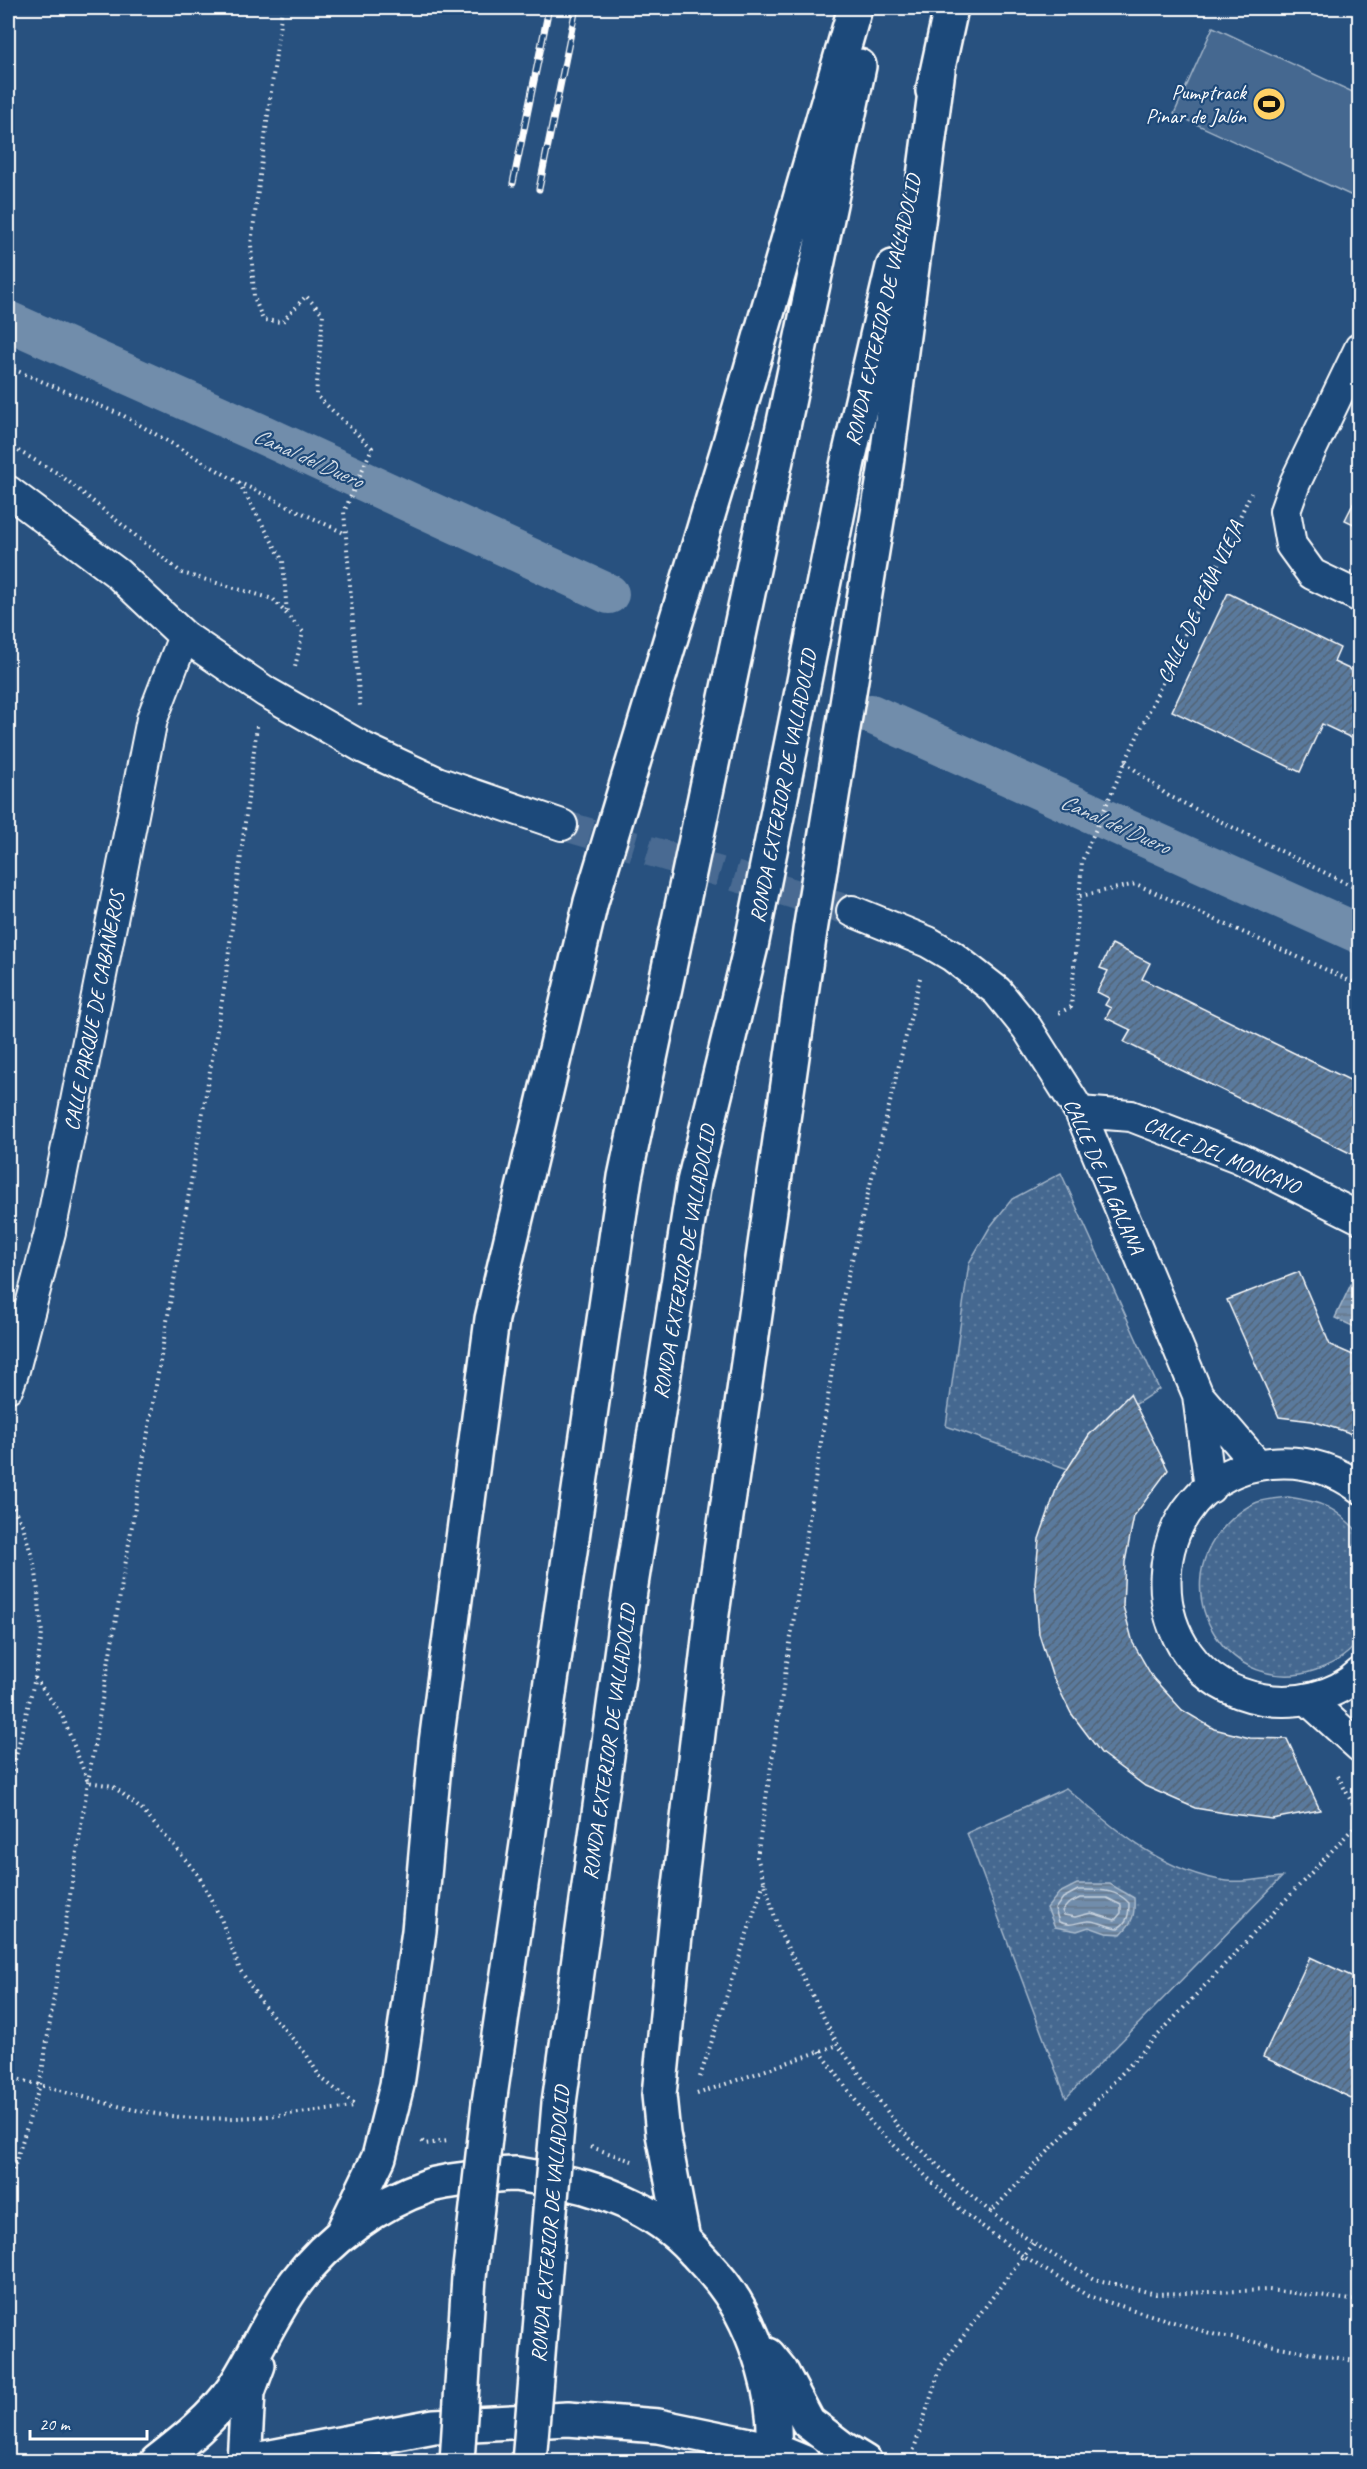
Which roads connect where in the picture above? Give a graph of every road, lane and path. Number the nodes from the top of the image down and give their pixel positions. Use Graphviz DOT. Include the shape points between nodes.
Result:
graph roads {
  1 [pos="282,8"];
  2 [pos="855,8"];
  3 [pos="872,8"];
  4 [pos="951,8"];
  5 [pos="938,70"];
  6 [pos="1359,348"];
  7 [pos="8,367"];
  8 [pos="8,445"];
  9 [pos="238,482"];
  10 [pos="1254,487"];
  11 [pos="8,491"];
  12 [pos="346,535"];
  13 [pos="1359,597"];
  14 [pos="287,615"];
  15 [pos="183,636"];
  16 [pos="266,692"];
  17 [pos="364,748"];
  18 [pos="1125,762"];
  19 [pos="562,825"];
  20 [pos="1359,890"];
  21 [pos="1080,896"];
  22 [pos="852,911"];
  23 [pos="928,942"];
  24 [pos="1359,985"];
  25 [pos="1028,1028"];
  26 [pos="1080,1112"];
  27 [pos="1359,1218"];
  28 [pos="10,1375"];
  29 [pos="1198,1395"];
  30 [pos="1257,1464"];
  31 [pos="1210,1488"];
  32 [pos="1359,1488"];
  33 [pos="8,1497"];
  34 [pos="35,1678"];
  35 [pos="1358,1683"];
  36 [pos="1307,1699"];
  37 [pos="1352,1758"];
  38 [pos="88,1782"];
  39 [pos="8,1789"];
  40 [pos="1359,1820"];
  41 [pos="764,1882"];
  42 [pos="838,2045"];
  43 [pos="820,2051"];
  44 [pos="8,2077"];
  45 [pos="40,2085"];
  46 [pos="8,2181"];
  47 [pos="991,2212"];
  48 [pos="342,2234"];
  49 [pos="683,2239"];
  50 [pos="1034,2243"];
  51 [pos="1024,2257"];
  52 [pos="1359,2301"];
  53 [pos="278,2310"];
  54 [pos="754,2338"];
  55 [pos="1359,2362"];
  56 [pos="783,2458"];
  57 [pos="157,2462"];
  58 [pos="244,2462"];
  59 [pos="457,2462"];
  60 [pos="529,2462"];
  61 [pos="865,2462"];
  62 [pos="913,2462"];
  1 -- 12 [label="path" via="251,244 254,297 263,320 282,322 306,296 323,314 316,395 372,448 345,512"];
  2 -- 48 [label="highway" via="728,449 591,902 492,1319 436,1743 419,1931 397,2085 379,2157"];
  3 -- 59 [label="highway, bridge" via="625,1178 489,2103 469,2277"];
  4 -- 5 [label="highway, RONDA EXTERIOR DE VALLADOLID"];
  5 -- 49 [label="highway" via="886,465 810,931 712,1614 659,2095"];
  5 -- 60 [label="highway, RONDA EXTERIOR DE VALLADOLID, bridge" via="848,461 751,946 694,1182 628,1604 559,2103"];
  6 -- 13 [label="street" via="1285,511 1291,545 1312,574"];
  7 -- 9 [label="path" via="124,416"];
  8 -- 14 [label="path" via="58,474 182,573 273,599"];
  9 -- 12 [label="path"];
  9 -- 14 [label="path" via="283,561"];
  10 -- 18 [label="path, CALLE DE PEÑA VIEJA"];
  11 -- 15 [label="street" via="117,573"];
  12 -- 17 [label="path"];
  14 -- 16 [label="path" via="303,632 296,666"];
  15 -- 16 [label="street"];
  15 -- 28 [label="street, CALLE PARQUE DE CABAÑEROS" via="152,719 50,1232"];
  16 -- 17 [label="street"];
  16 -- 38 [label="path" via="255,735 225,983"];
  17 -- 19 [label="street" via="437,782"];
  18 -- 20 [label="path" via="1167,795"];
  18 -- 21 [label="path, CALLE DE PEÑA VIEJA" via="1082,861"];
  21 -- 24 [label="path" via="1136,884"];
  21 -- 25 [label="path" via="1071,1007"];
  22 -- 23 [label="street, CALLE DE LA GALANA"];
  23 -- 25 [label="street, CALLE DE LA GALANA" via="997,992"];
  23 -- 41 [label="path" via="844,1293 757,1857"];
  25 -- 26 [label="street, CALLE DE LA GALANA"];
  26 -- 27 [label="street, CALLE DEL MONCAYO" via="1131,1116 1240,1158"];
  26 -- 29 [label="street, CALLE DE LA GALANA"];
  29 -- 30 [label="street, CALLE DE LA GALANA"];
  29 -- 31 [label="street, CALLE DE LA GALANA"];
  30 -- 31 [label="street" via="1232,1473"];
  30 -- 32 [label="street" via="1308,1464 1328,1470"];
  31 -- 36 [label="street" via="1179,1524 1168,1551 1164,1592 1175,1630 1200,1668 1230,1689 1274,1701"];
  33 -- 34 [label="path" via="23,1526 36,1571 42,1634"];
  34 -- 38 [label="path" via="62,1715"];
  34 -- 39 [label="path"];
  35 -- 36 [label="street"];
  36 -- 37 [label="street"];
  37 -- 40 [label="path" via="1336,1773"];
  38 -- 45 [label="path"];
  38 -- 45 [label="path" via="113,1786 141,1809 176,1848 199,1876 240,1970 264,2006 306,2054 320,2077 357,2107 236,2119 166,2115 119,2107"];
  40 -- 47 [label="path"];
  41 -- 42 [label="path" via="779,1931"];
  41 -- 43 [label="path" via="694,2095"];
  42 -- 43 [label="path"];
  42 -- 47 [label="path" via="901,2130"];
  43 -- 51 [label="path" via="873,2125 963,2212"];
  44 -- 45 [label="path"];
  45 -- 46 [label="path"];
  47 -- 50 [label="path"];
  48 -- 49 [label="highway" via="395,2201 430,2186 514,2174 575,2183 632,2204"];
  48 -- 53 [label="highway" via="296,2282"];
  49 -- 54 [label="highway" via="724,2284"];
  50 -- 51 [label="path"];
  50 -- 52 [label="path" via="1094,2279 1156,2294 1269,2290"];
  51 -- 55 [label="path" via="1088,2296 1216,2336"];
  51 -- 62 [label="path" via="942,2366"];
  53 -- 57 [label="highway" via="225,2399 194,2433"];
  53 -- 58 [label="highway" via="248,2392"];
  54 -- 56 [label="highway"];
  54 -- 61 [label="highway" via="781,2371 808,2422"];
  56 -- 58 [label="highway" via="658,2426 568,2419 434,2426"];
}
